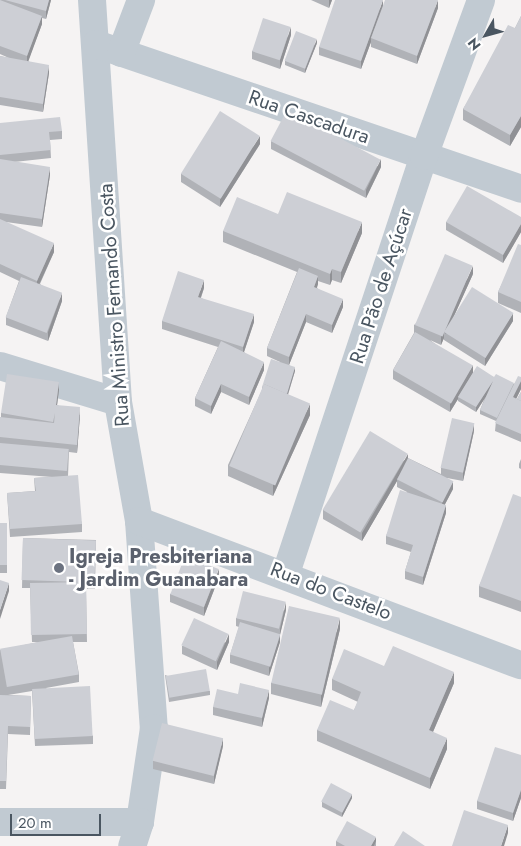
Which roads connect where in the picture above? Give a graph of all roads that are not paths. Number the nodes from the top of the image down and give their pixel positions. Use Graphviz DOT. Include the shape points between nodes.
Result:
graph roads {
  1 [pos="92,0"];
  2 [pos="141,0"];
  3 [pos="481,0"];
  4 [pos="96,44"];
  5 [pos="122,53"];
  6 [pos="424,156"];
  7 [pos="521,189"];
  8 [pos="0,366"];
  9 [pos="118,402"];
  10 [pos="139,521"];
  11 [pos="286,573"];
  12 [pos="521,665"];
  13 [pos="0,822"];
  14 [pos="136,834"];
  1 -- 4 [label="street, Rua Ministro Fernando Costa"];
  2 -- 5 [label="street"];
  3 -- 6 [label="street, Rua Pão de Açúcar"];
  4 -- 5 [label="street, Rua Cascadura"];
  4 -- 9 [label="street, Rua Ministro Fernando Costa"];
  5 -- 6 [label="street, Rua Cascadura"];
  6 -- 7 [label="street, Rua Cascadura"];
  6 -- 11 [label="street, Rua Pão de Açúcar"];
  8 -- 9 [label="street"];
  9 -- 10 [label="street, Rua Ministro Fernando Costa"];
  10 -- 11 [label="street, Rua do Castelo"];
  10 -- 14 [label="street, Rua Ministro Fernando Costa" via="154,728"];
  11 -- 12 [label="street, Rua do Castelo"];
  13 -- 14 [label="street"];
}
